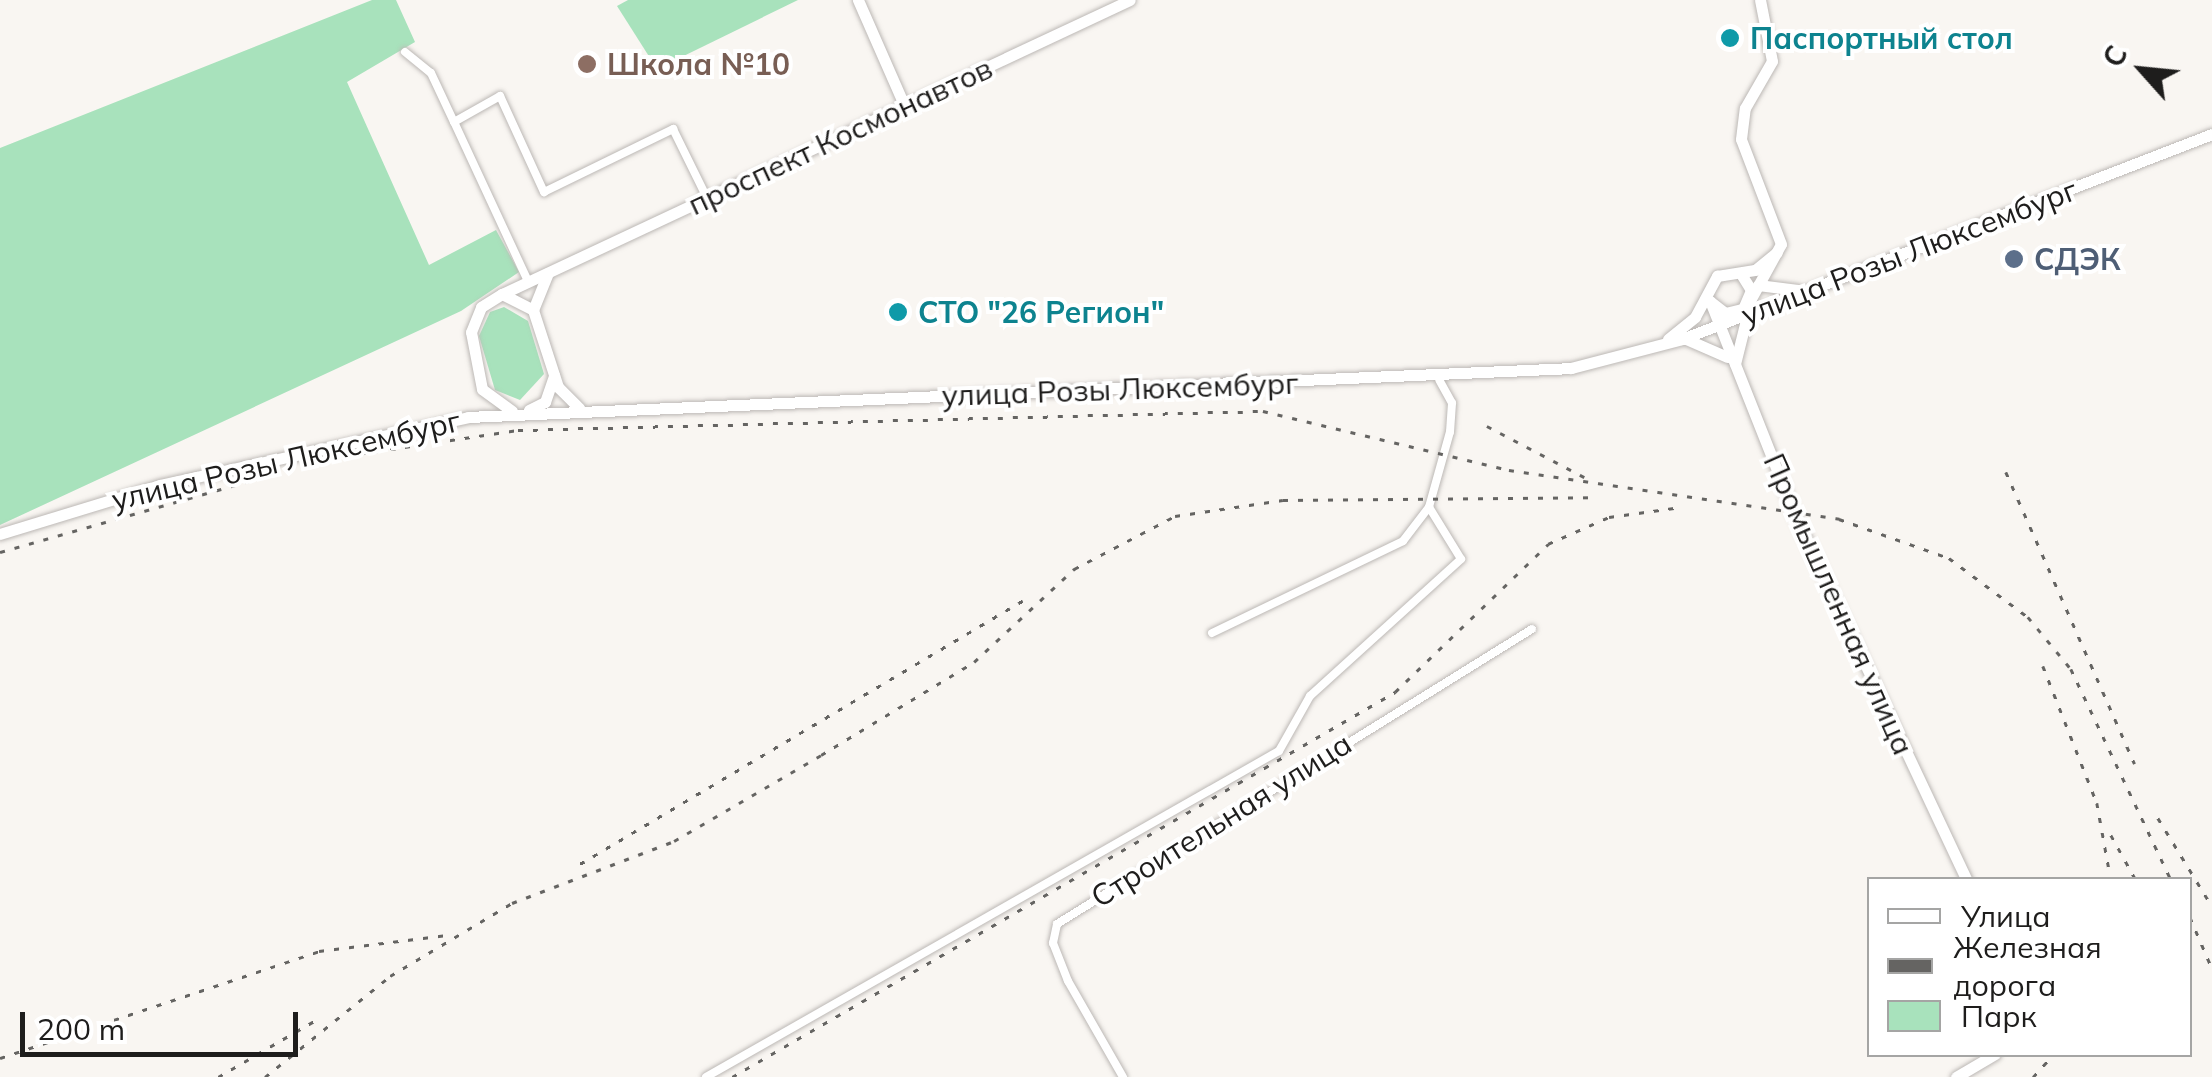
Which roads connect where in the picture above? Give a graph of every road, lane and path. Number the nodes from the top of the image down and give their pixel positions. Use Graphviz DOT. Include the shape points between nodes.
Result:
graph roads {
  1 [pos="858,0"];
  2 [pos="1130,0"];
  3 [pos="1760,0"];
  4 [pos="405,52"];
  5 [pos="905,107"];
  6 [pos="454,122"];
  7 [pos="2212,134"];
  8 [pos="707,198"];
  9 [pos="1781,244"];
  10 [pos="549,271"];
  11 [pos="1743,276"];
  12 [pos="527,279"];
  13 [pos="1762,288"];
  14 [pos="1808,289"];
  15 [pos="502,294"];
  16 [pos="1710,294"];
  17 [pos="1748,309"];
  18 [pos="533,310"];
  19 [pos="1716,327"];
  20 [pos="1682,340"];
  21 [pos="1660,343"];
  22 [pos="1734,364"];
  23 [pos="554,376"];
  24 [pos="1440,380"];
  25 [pos="482,389"];
  26 [pos="582,410"];
  27 [pos="521,414"];
  28 [pos="468,417"];
  29 [pos="1429,507"];
  30 [pos="0,534"];
  31 [pos="1532,629"];
  32 [pos="1212,634"];
  33 [pos="1966,877"];
  34 [pos="1992,1057"];
  35 [pos="706,1077"];
  36 [pos="1123,1077"];
  37 [pos="1956,1077"];
  1 -- 5 [label="main road"];
  2 -- 5 [label="main road, проспект Космонавтов"];
  3 -- 9 [label="main road" via="1772,61 1745,108 1741,139"];
  4 -- 6 [label="street" via="431,72"];
  5 -- 8 [label="main road, проспект Космонавтов"];
  6 -- 8 [label="street" via="500,96 544,192 673,129"];
  6 -- 12 [label="street"];
  7 -- 14 [label="main road, улица Розы Люксембург"];
  8 -- 10 [label="main road, проспект Космонавтов"];
  9 -- 11 [label="main road" via="1769,262"];
  9 -- 13 [label="main road"];
  10 -- 12 [label="main road, проспект Космонавтов"];
  10 -- 18 [label="main road"];
  11 -- 13 [label="main road"];
  11 -- 16 [label="main road" via="1722,273"];
  11 -- 17 [label="main road"];
  12 -- 15 [label="main road, проспект Космонавтов"];
  13 -- 14 [label="main road"];
  13 -- 17 [label="main road"];
  14 -- 17 [label="main road, улица Розы Люксембург"];
  15 -- 18 [label="main road"];
  15 -- 25 [label="main road" via="472,324"];
  16 -- 17 [label="main road" via="1731,314"];
  16 -- 19 [label="main road, Промышленная улица"];
  16 -- 21 [label="main road" via="1691,321"];
  17 -- 19 [label="main road, улица Розы Люксембург"];
  17 -- 22 [label="main road"];
  18 -- 23 [label="main road"];
  19 -- 20 [label="main road, улица Розы Люксембург"];
  19 -- 22 [label="main road, Промышленная улица"];
  20 -- 21 [label="main road, улица Розы Люксембург"];
  20 -- 22 [label="main road"];
  21 -- 24 [label="main road, улица Розы Люксембург" via="1571,368"];
  22 -- 33 [label="main road, Промышленная улица"];
  23 -- 26 [label="main road"];
  23 -- 27 [label="main road" via="545,402"];
  24 -- 26 [label="main road, улица Розы Люксембург"];
  24 -- 29 [label="street" via="1452,402 1450,432"];
  25 -- 27 [label="main road"];
  25 -- 28 [label="main road"];
  26 -- 27 [label="main road, улица Розы Люксембург"];
  27 -- 28 [label="main road, улица Розы Люксембург"];
  28 -- 30 [label="main road, улица Розы Люксембург" via="160,485"];
  29 -- 32 [label="street" via="1403,541"];
  29 -- 35 [label="street" via="1461,559 1310,696 1278,751"];
  31 -- 36 [label="street, Строительная улица" via="1057,924 1053,943 1068,981"];
  34 -- 37 [label="main road"];
}
